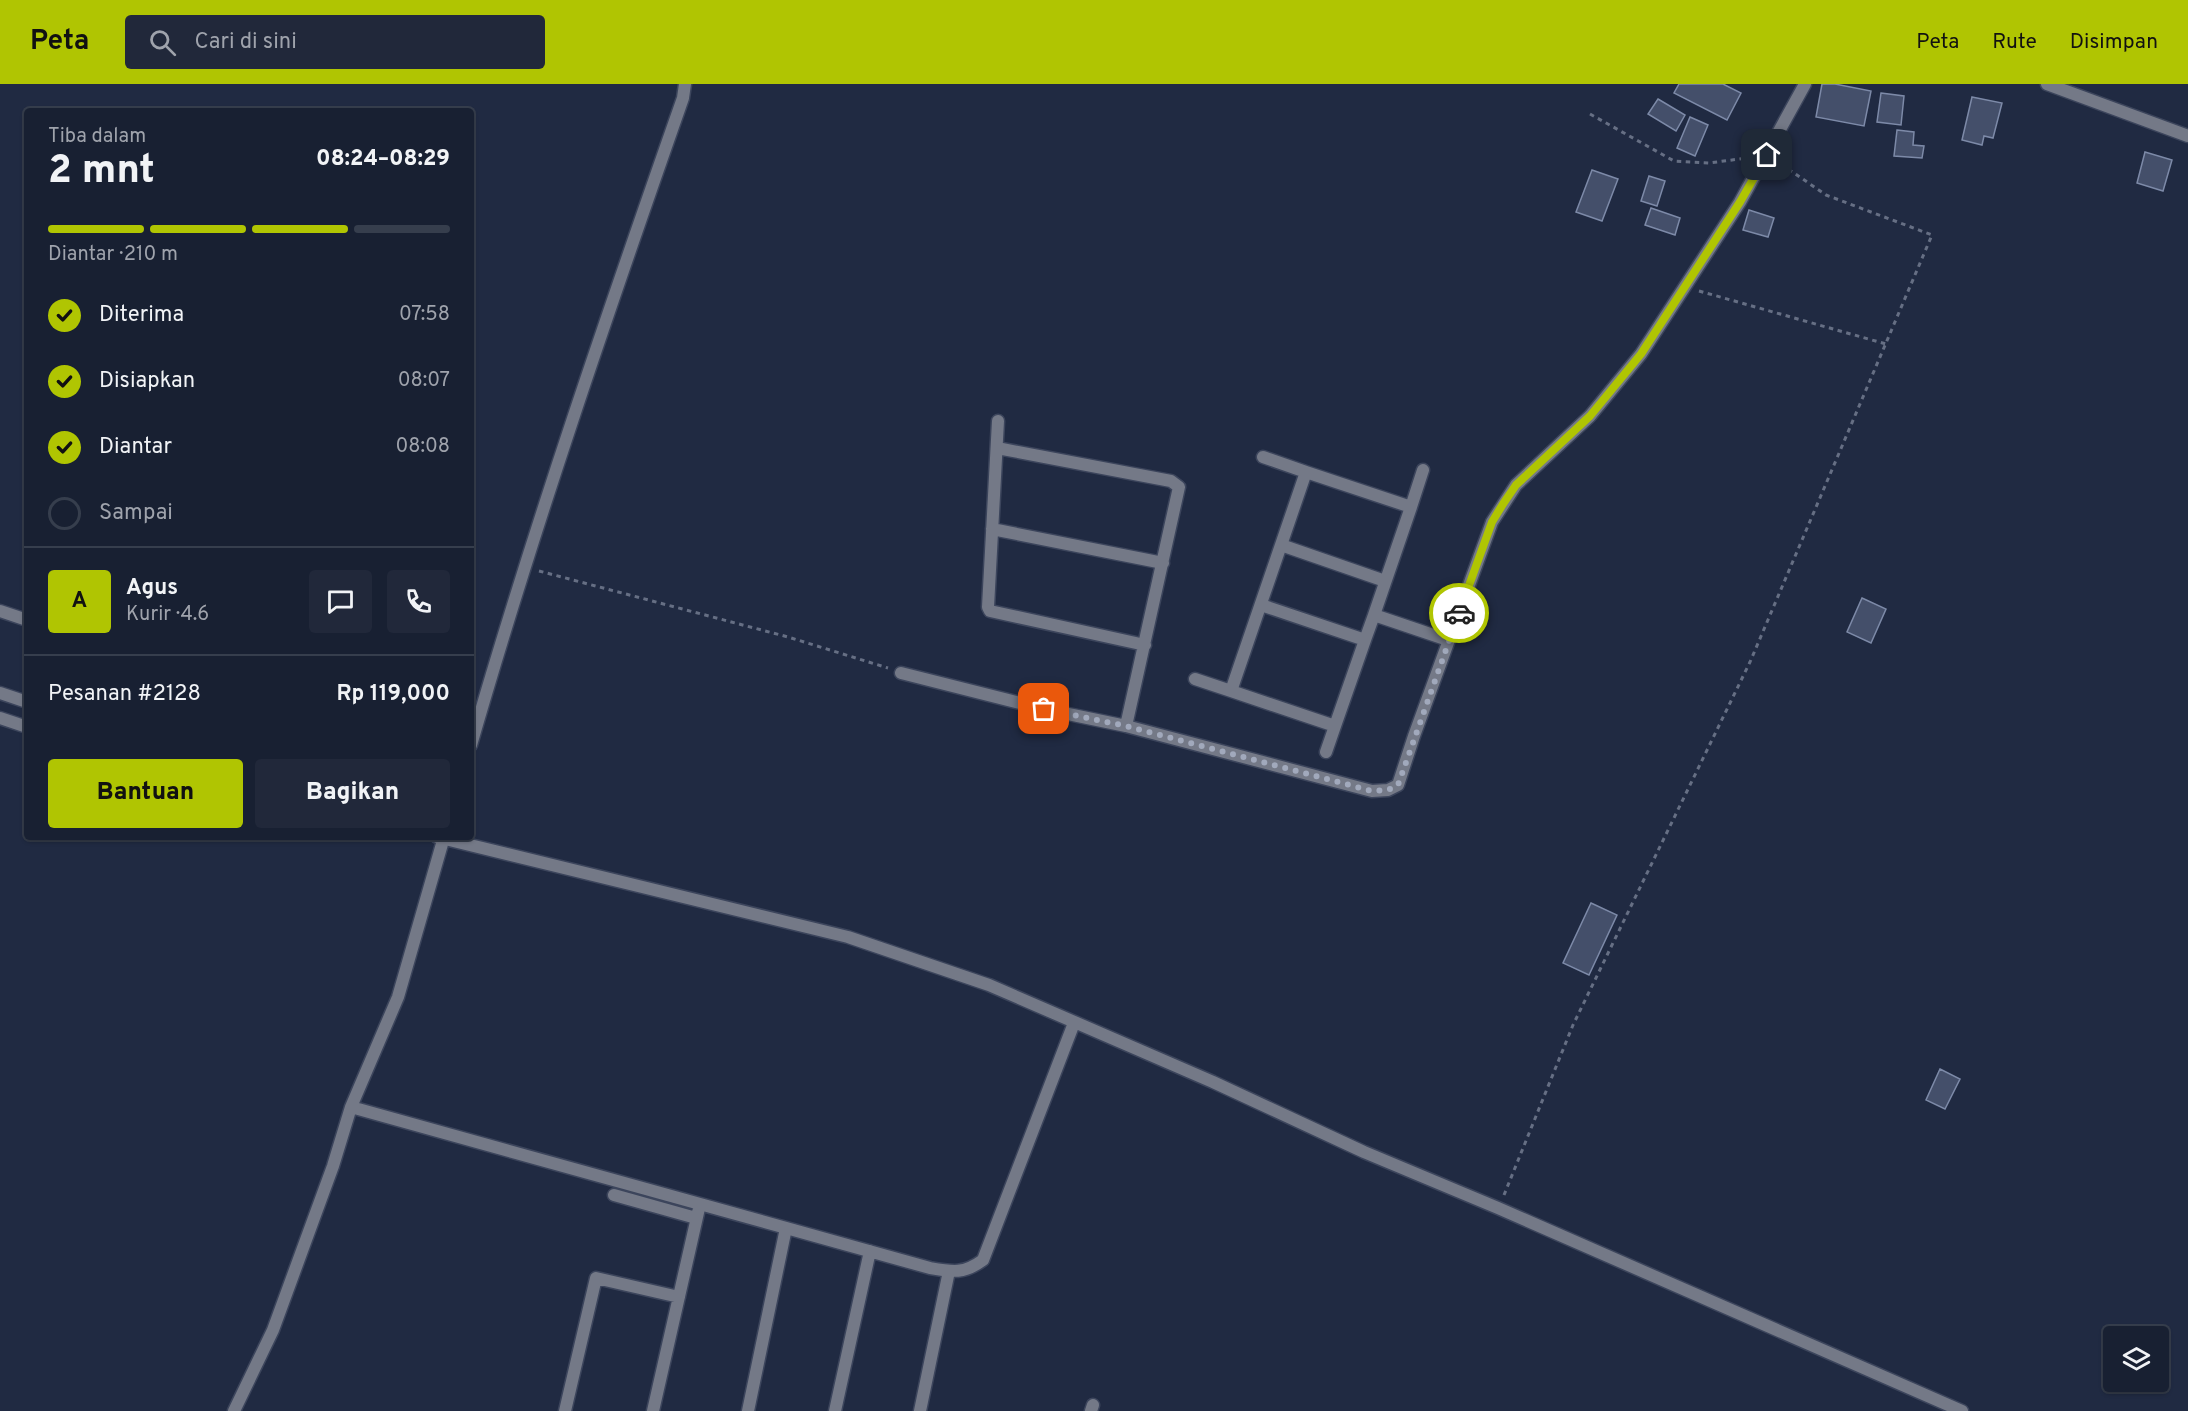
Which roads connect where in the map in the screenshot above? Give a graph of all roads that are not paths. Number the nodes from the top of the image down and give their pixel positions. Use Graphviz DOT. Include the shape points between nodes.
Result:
graph roads {
  1 [pos="685,84"];
  2 [pos="1805,84"];
  3 [pos="2047,84"];
  4 [pos="2188,136"];
  5 [pos="998,421"];
  6 [pos="997,448"];
  7 [pos="1263,457"];
  8 [pos="1423,470"];
  9 [pos="1306,472"];
  10 [pos="1411,507"];
  11 [pos="993,529"];
  12 [pos="1281,546"];
  13 [pos="1164,563"];
  14 [pos="1385,581"];
  15 [pos="1261,605"];
  16 [pos="0,611"];
  17 [pos="1374,615"];
  18 [pos="24,619"];
  19 [pos="1365,640"];
  20 [pos="1449,640"];
  21 [pos="1145,645"];
  22 [pos="901,673"];
  23 [pos="1195,679"];
  24 [pos="1231,691"];
  25 [pos="0,693"];
  26 [pos="24,701"];
  27 [pos="0,718"];
  28 [pos="24,726"];
  29 [pos="1126,726"];
  30 [pos="1335,726"];
  31 [pos="474,735"];
  32 [pos="1326,752"];
  33 [pos="441,840"];
  34 [pos="450,840"];
  35 [pos="1074,1023"];
  36 [pos="351,1107"];
  37 [pos="614,1195"];
  38 [pos="700,1204"];
  39 [pos="696,1218"];
  40 [pos="786,1228"];
  41 [pos="870,1251"];
  42 [pos="949,1271"];
  43 [pos="679,1297"];
  44 [pos="234,1411"];
  45 [pos="565,1411"];
  46 [pos="653,1411"];
  47 [pos="748,1411"];
  48 [pos="835,1411"];
  49 [pos="920,1411"];
  50 [pos="1962,1411"];
  1 -- 31 [label="street" via="524,567"];
  2 -- 20 [label="street" via="1740,202 1641,354 1590,416 1516,485 1503,504 1492,522"];
  3 -- 4 [label="street"];
  5 -- 6 [label="street"];
  6 -- 11 [label="street"];
  6 -- 13 [label="street" via="1175,483 1179,490"];
  7 -- 9 [label="street"];
  8 -- 10 [label="street"];
  9 -- 10 [label="street"];
  9 -- 12 [label="street"];
  10 -- 14 [label="street"];
  11 -- 13 [label="street"];
  11 -- 21 [label="street" via="990,611"];
  12 -- 14 [label="street"];
  12 -- 15 [label="street"];
  13 -- 21 [label="street"];
  14 -- 17 [label="street"];
  15 -- 19 [label="street"];
  15 -- 24 [label="street"];
  16 -- 18 [label="street"];
  17 -- 19 [label="street"];
  17 -- 20 [label="street"];
  19 -- 30 [label="street"];
  20 -- 29 [label="street" via="1398,785 1388,790 1372,791"];
  21 -- 29 [label="street"];
  22 -- 29 [label="street"];
  23 -- 24 [label="street"];
  24 -- 30 [label="street"];
  25 -- 26 [label="street"];
  27 -- 28 [label="street"];
  30 -- 32 [label="street"];
  33 -- 36 [label="street" via="398,997"];
  34 -- 35 [label="street" via="848,937 989,986"];
  35 -- 42 [label="street" via="983,1260 971,1268"];
  35 -- 50 [label="street"];
  36 -- 38 [label="street"];
  36 -- 44 [label="street" via="273,1330"];
  37 -- 39 [label="street"];
  38 -- 39 [label="street"];
  38 -- 40 [label="street"];
  39 -- 43 [label="street"];
  40 -- 41 [label="street"];
  40 -- 47 [label="street"];
  41 -- 42 [label="street"];
  41 -- 48 [label="street"];
  42 -- 49 [label="street"];
  43 -- 45 [label="street" via="597,1278"];
  43 -- 46 [label="street"];
}
